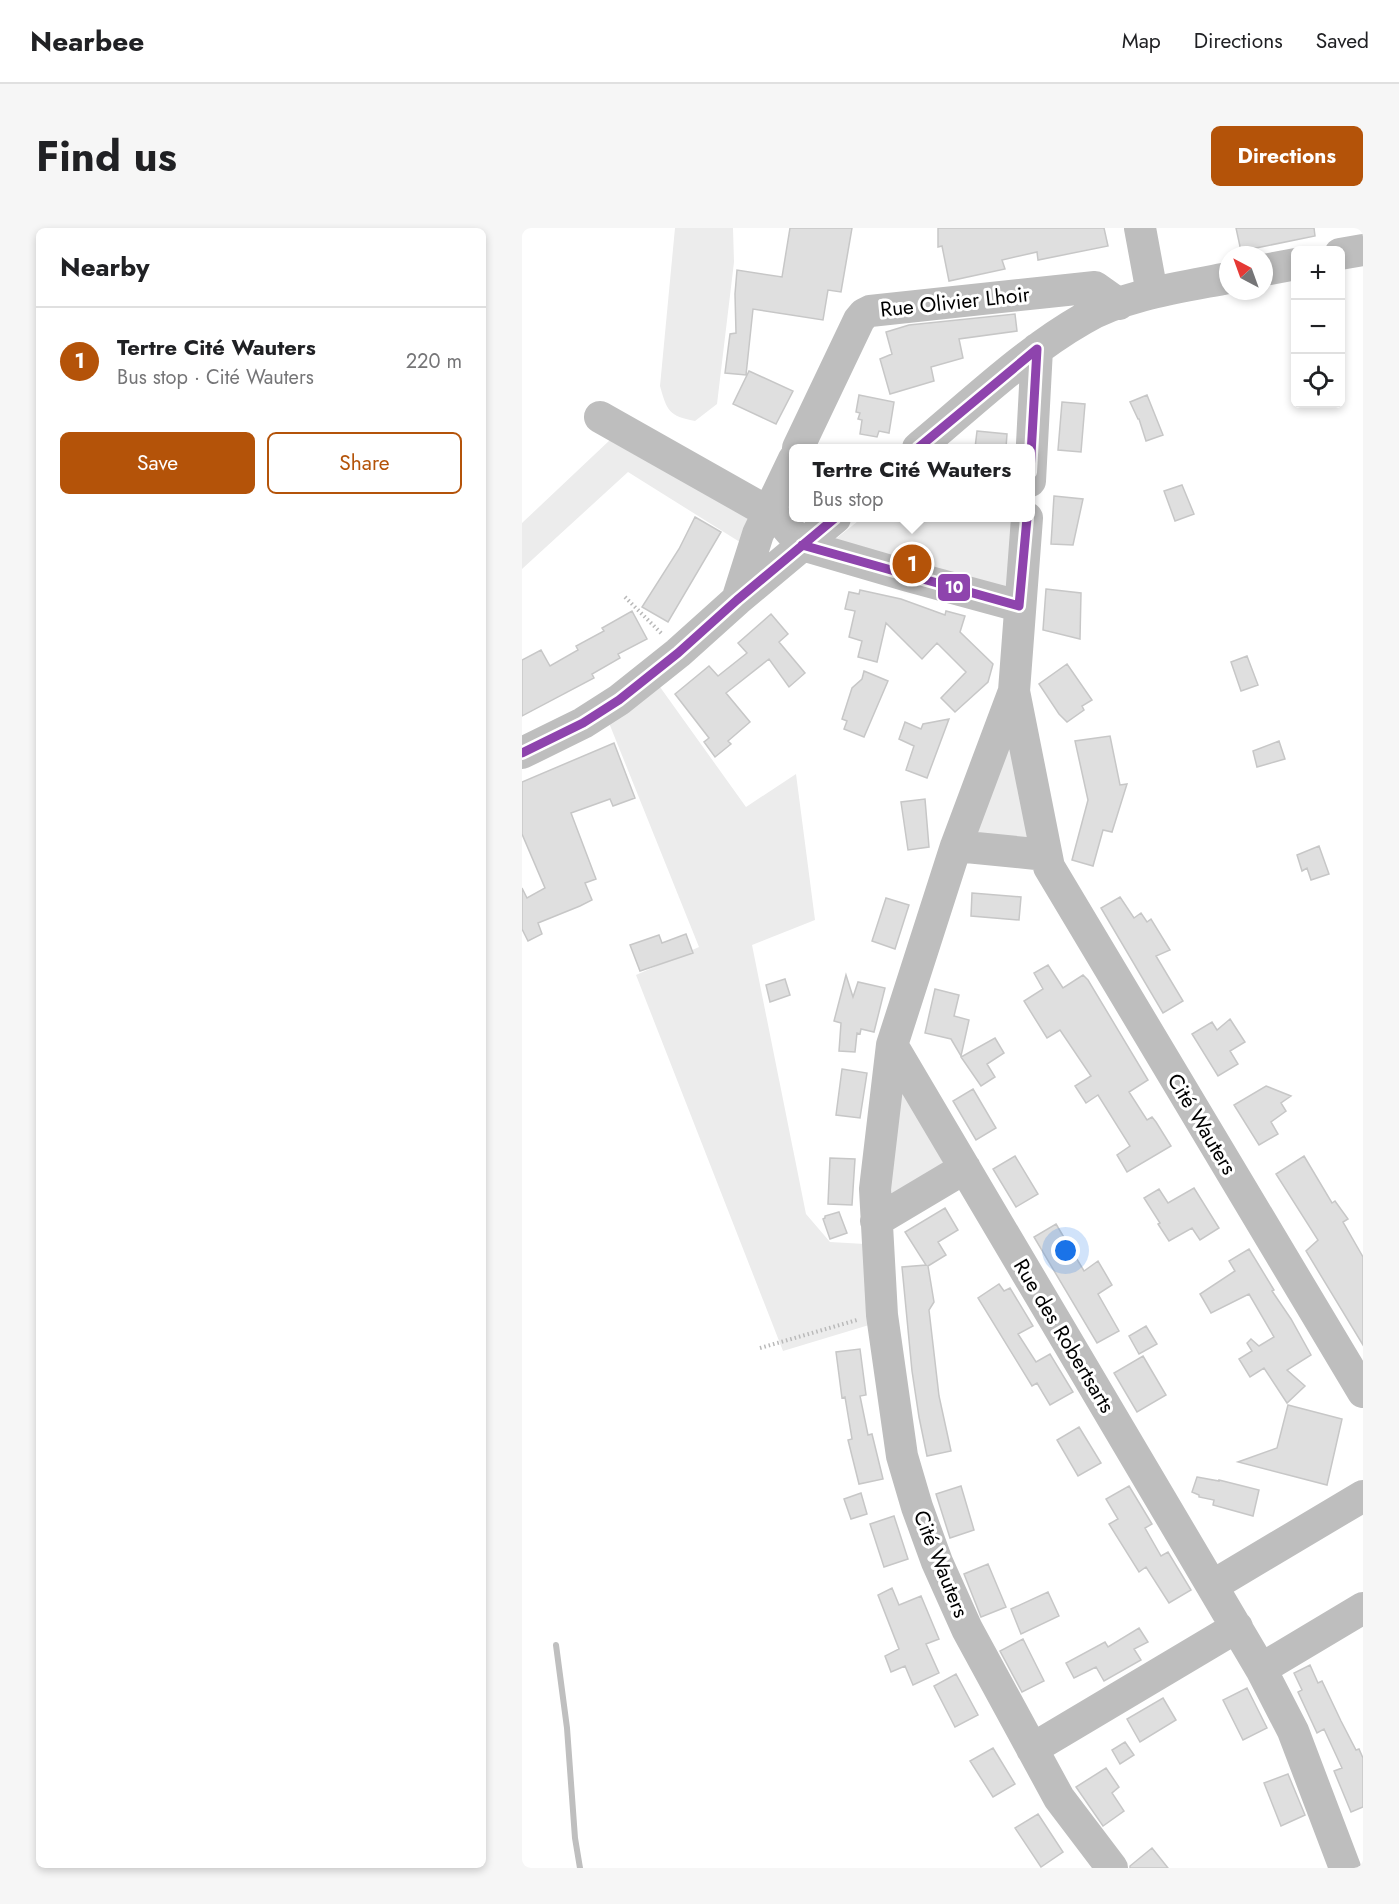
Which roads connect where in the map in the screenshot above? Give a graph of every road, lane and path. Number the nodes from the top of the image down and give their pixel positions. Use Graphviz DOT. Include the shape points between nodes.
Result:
graph roads {
  1 [pos="1140,228"];
  2 [pos="1363,249"];
  3 [pos="1345,253"];
  4 [pos="1291,265"];
  5 [pos="1273,268"];
  6 [pos="1219,280"];
  7 [pos="1152,293"];
  8 [pos="1119,304"];
  9 [pos="1037,349"];
  10 [pos="600,417"];
  11 [pos="800,444"];
  12 [pos="923,444"];
  13 [pos="1032,444"];
  14 [pos="789,469"];
  15 [pos="768,512"];
  16 [pos="830,522"];
  17 [pos="1027,522"];
  18 [pos="802,545"];
  19 [pos="625,597"];
  20 [pos="737,600"];
  21 [pos="1020,606"];
  22 [pos="661,633"];
  23 [pos="1014,691"];
  24 [pos="522,753"];
  25 [pos="956,846"];
  26 [pos="1046,855"];
  27 [pos="892,1045"];
  28 [pos="965,1168"];
  29 [pos="876,1221"];
  30 [pos="882,1315"];
  31 [pos="760,1348"];
  32 [pos="1363,1392"];
  33 [pos="1363,1496"];
  34 [pos="1212,1586"];
  35 [pos="1363,1608"];
  36 [pos="1236,1627"];
  37 [pos="1261,1669"];
  38 [pos="1032,1749"];
  39 [pos="1112,1868"];
  40 [pos="1345,1868"];
  1 -- 7 [label="street"];
  2 -- 3 [label="street"];
  4 -- 5 [label="street"];
  6 -- 7 [label="street"];
  7 -- 8 [label="street"];
  8 -- 9 [label="street" via="1084,318"];
  8 -- 11 [label="street, Rue Olivier Lhoir" via="1095,288 870,311 859,320"];
  9 -- 12 [label="street"];
  9 -- 13 [label="street"];
  10 -- 15 [label="street"];
  14 -- 15 [label="street"];
  15 -- 18 [label="street"];
  15 -- 20 [label="street"];
  16 -- 18 [label="street"];
  17 -- 21 [label="street, Cité Wauters"];
  18 -- 20 [label="street"];
  18 -- 21 [label="street"];
  19 -- 22 [label="path"];
  20 -- 24 [label="street" via="619,700"];
  21 -- 23 [label="street, Cité Wauters"];
  23 -- 25 [label="street, Cité Wauters"];
  23 -- 26 [label="street, Cité Wauters"];
  25 -- 26 [label="street"];
  25 -- 27 [label="street, Cité Wauters"];
  26 -- 32 [label="street, Cité Wauters" via="1049,867"];
  27 -- 28 [label="street, Rue des Robertsarts"];
  27 -- 29 [label="street, Cité Wauters" via="875,1189"];
  28 -- 29 [label="street"];
  28 -- 34 [label="street, Rue des Robertsarts"];
  29 -- 30 [label="street, Cité Wauters"];
  30 -- 31 [label="path"];
  30 -- 38 [label="street, Cité Wauters" via="902,1456 917,1507 968,1629"];
  33 -- 34 [label="street"];
  34 -- 36 [label="street, Rue des Robertsarts"];
  35 -- 37 [label="street"];
  36 -- 37 [label="street, Rue des Robertsarts"];
  36 -- 38 [label="street"];
  37 -- 40 [label="street, Rue des Robertsarts" via="1293,1731"];
  38 -- 39 [label="street, Cité Wauters" via="1059,1798"];
}
